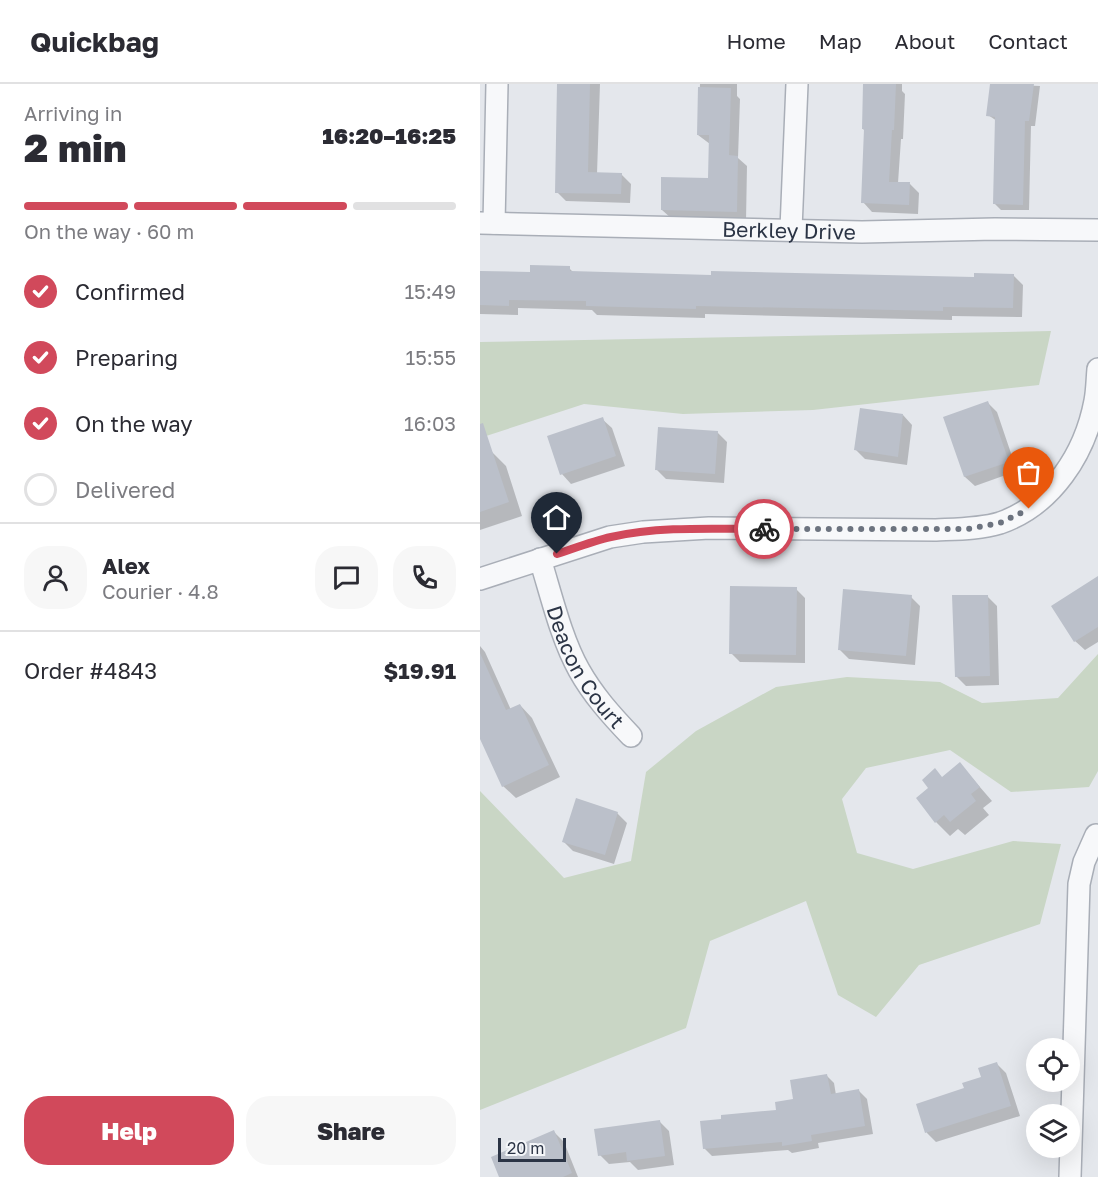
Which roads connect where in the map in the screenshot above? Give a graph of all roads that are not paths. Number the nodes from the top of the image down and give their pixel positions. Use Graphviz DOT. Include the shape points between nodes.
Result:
graph roads {
  1 [pos="497,84"];
  2 [pos="797,84"];
  3 [pos="487,223"];
  4 [pos="790,229"];
  5 [pos="1098,230"];
  6 [pos="1098,369"];
  7 [pos="540,559"];
  8 [pos="480,579"];
  9 [pos="631,736"];
  10 [pos="1096,835"];
  11 [pos="1070,1177"];
  1 -- 3 [label="street"];
  2 -- 4 [label="street"];
  3 -- 4 [label="street, Berkley Drive"];
  4 -- 5 [label="street, Berkley Drive"];
  6 -- 7 [label="street" via="1095,401 1079,450 1053,488 1029,509 1000,523 936,530 709,528 643,532 610,537"];
  7 -- 8 [label="street"];
  7 -- 9 [label="street, Deacon Court" via="578,668 596,698"];
  10 -- 11 [label="street" via="1079,884"];
}
